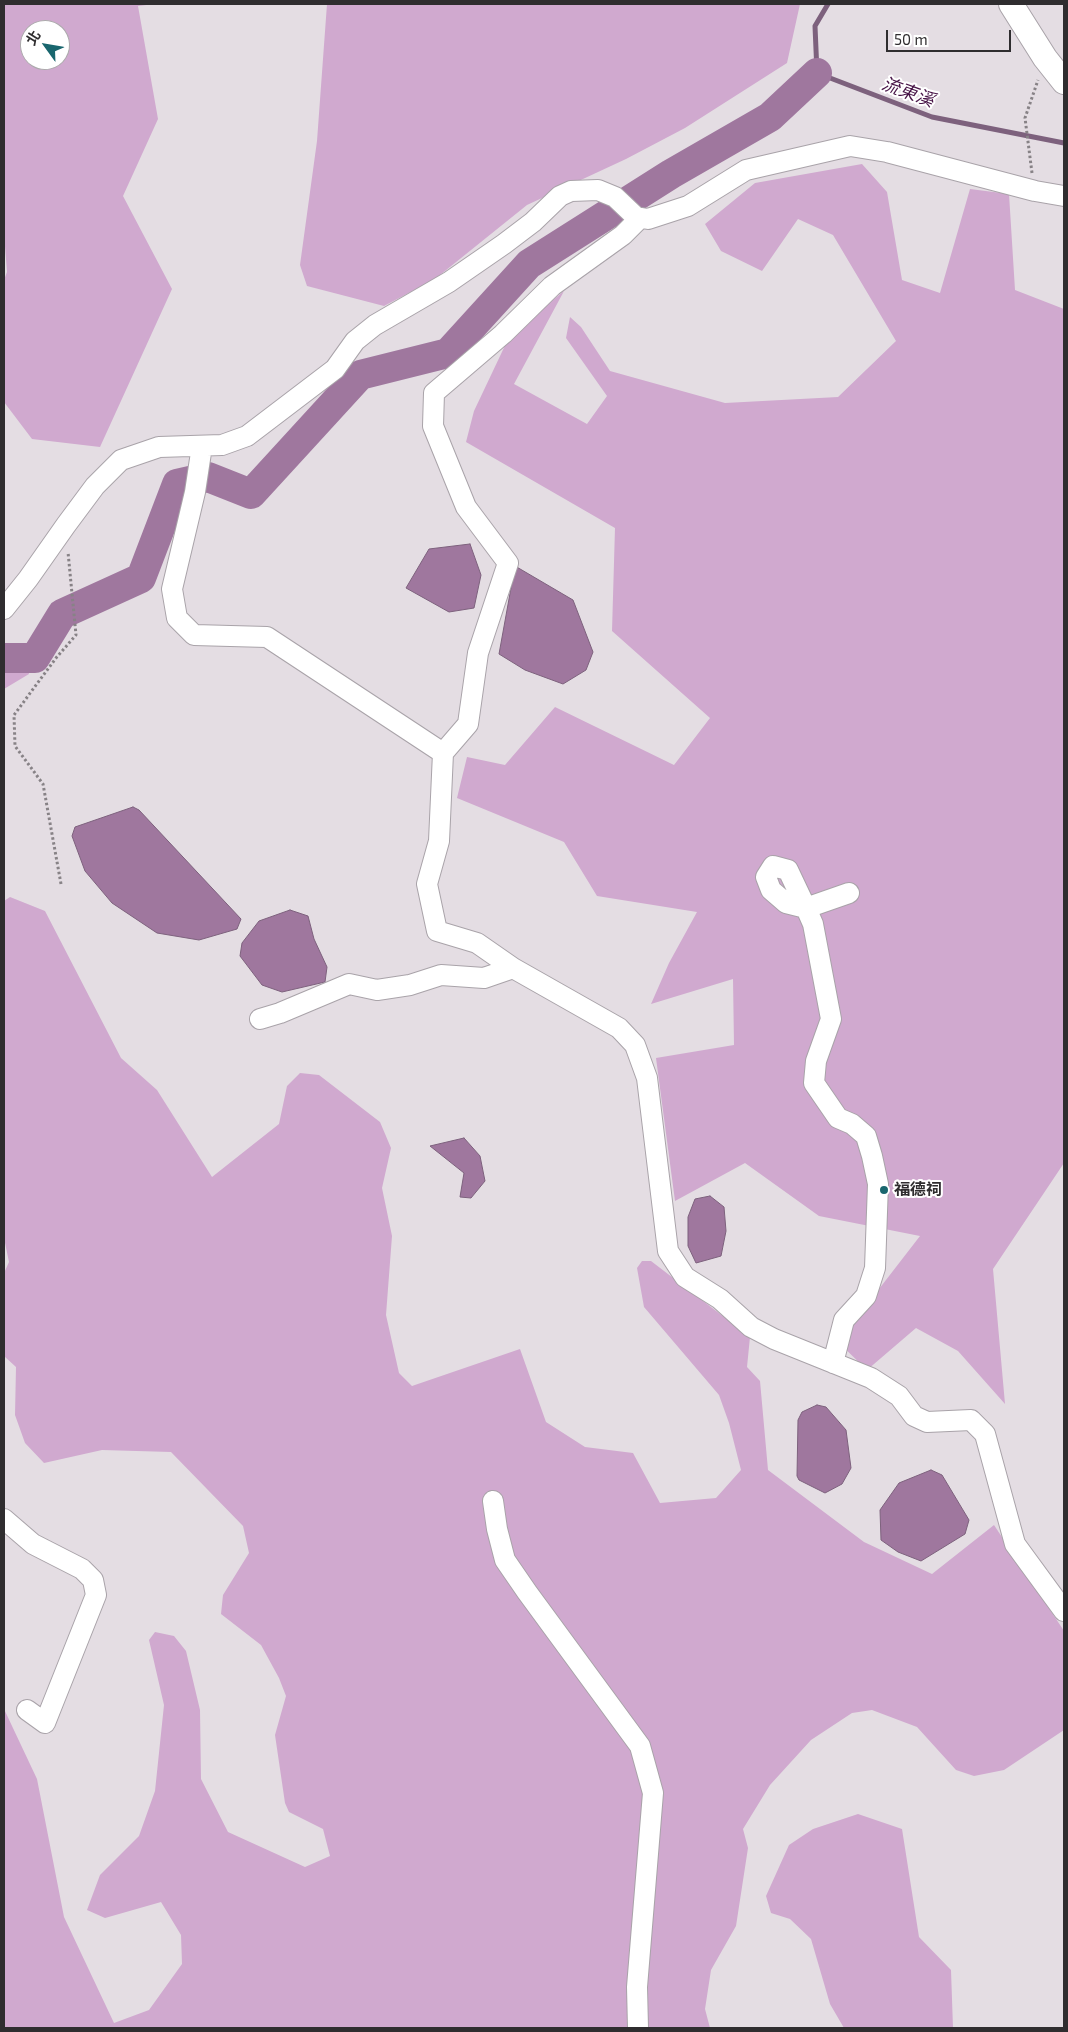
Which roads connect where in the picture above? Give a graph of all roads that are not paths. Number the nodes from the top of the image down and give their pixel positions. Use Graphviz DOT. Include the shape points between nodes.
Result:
graph roads {
  1 [pos="1011,4"];
  2 [pos="1064,82"];
  3 [pos="1064,196"];
  4 [pos="638,217"];
  5 [pos="202,446"];
  6 [pos="4,609"];
  7 [pos="443,753"];
  8 [pos="849,893"];
  9 [pos="513,968"];
  10 [pos="260,1019"];
  11 [pos="833,1363"];
  12 [pos="493,1501"];
  13 [pos="4,1519"];
  14 [pos="1064,1611"];
  15 [pos="27,1710"];
  16 [pos="638,2028"];
  1 -- 2 [label="street"];
  3 -- 4 [label="street" via="887,152 850,146 746,170 688,206 648,219"];
  4 -- 5 [label="street" via="615,197 598,190 571,191 560,196 534,222 504,244 449,282 375,324 355,341 335,369 247,436 222,445"];
  4 -- 7 [label="street" via="623,235 552,286 503,334 434,393 433,426 466,507 508,563 478,653 468,724"];
  5 -- 6 [label="street" via="159,447 121,460 95,486"];
  5 -- 7 [label="street" via="195,492 172,589 177,618 194,635 267,636"];
  7 -- 9 [label="street" via="439,841 427,884 437,931 477,943"];
  8 -- 11 [label="street" via="806,908 813,924 831,1019 816,1060 814,1083 838,1118 852,1124 866,1136 878,1184 874,1268 866,1296 844,1320"];
  9 -- 10 [label="street" via="484,978 440,975 410,985 377,990 349,984"];
  9 -- 11 [label="street" via="618,1028 635,1045 647,1078 668,1251 685,1277 720,1299 751,1327"];
  11 -- 14 [label="street" via="871,1378 899,1396 914,1416 927,1422 971,1420 985,1434 1016,1544"];
  12 -- 16 [label="street" via="496,1529 505,1560 640,1746 653,1792 637,1987"];
  13 -- 15 [label="street" via="33,1544 82,1569 93,1580 96,1595 45,1723"];
}
